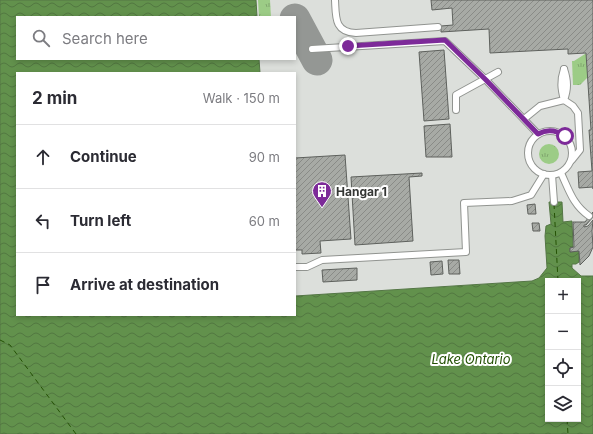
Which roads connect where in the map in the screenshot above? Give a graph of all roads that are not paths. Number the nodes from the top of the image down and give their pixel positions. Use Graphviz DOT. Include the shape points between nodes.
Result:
graph roads {
  1 [pos="335,0"];
  2 [pos="438,27"];
  3 [pos="312,49"];
  4 [pos="498,72"];
  5 [pos="486,80"];
  6 [pos="456,110"];
  7 [pos="524,119"];
  8 [pos="538,134"];
  9 [pos="571,162"];
  10 [pos="561,173"];
  11 [pos="544,174"];
  12 [pos="552,175"];
  13 [pos="554,202"];
  14 [pos="589,216"];
  15 [pos="296,267"];
  1 -- 2 [label="lane" via="337,23 347,31 356,33"];
  3 -- 5 [label="lane" via="445,40"];
  4 -- 5 [label="lane"];
  5 -- 6 [label="lane" via="456,95"];
  5 -- 7 [label="lane"];
  7 -- 8 [label="lane"];
  7 -- 9 [label="lane" via="540,106 564,100 573,106 578,113 580,150"];
  8 -- 9 [label="lane" via="551,130 565,136 573,151"];
  8 -- 11 [label="lane" via="528,147 528,157 535,170"];
  9 -- 10 [label="lane"];
  10 -- 12 [label="lane"];
  10 -- 14 [label="lane" via="576,205"];
  11 -- 12 [label="lane"];
  11 -- 15 [label="lane" via="531,195 512,201 464,203 466,252 322,260 307,267"];
  12 -- 13 [label="lane"];
}
